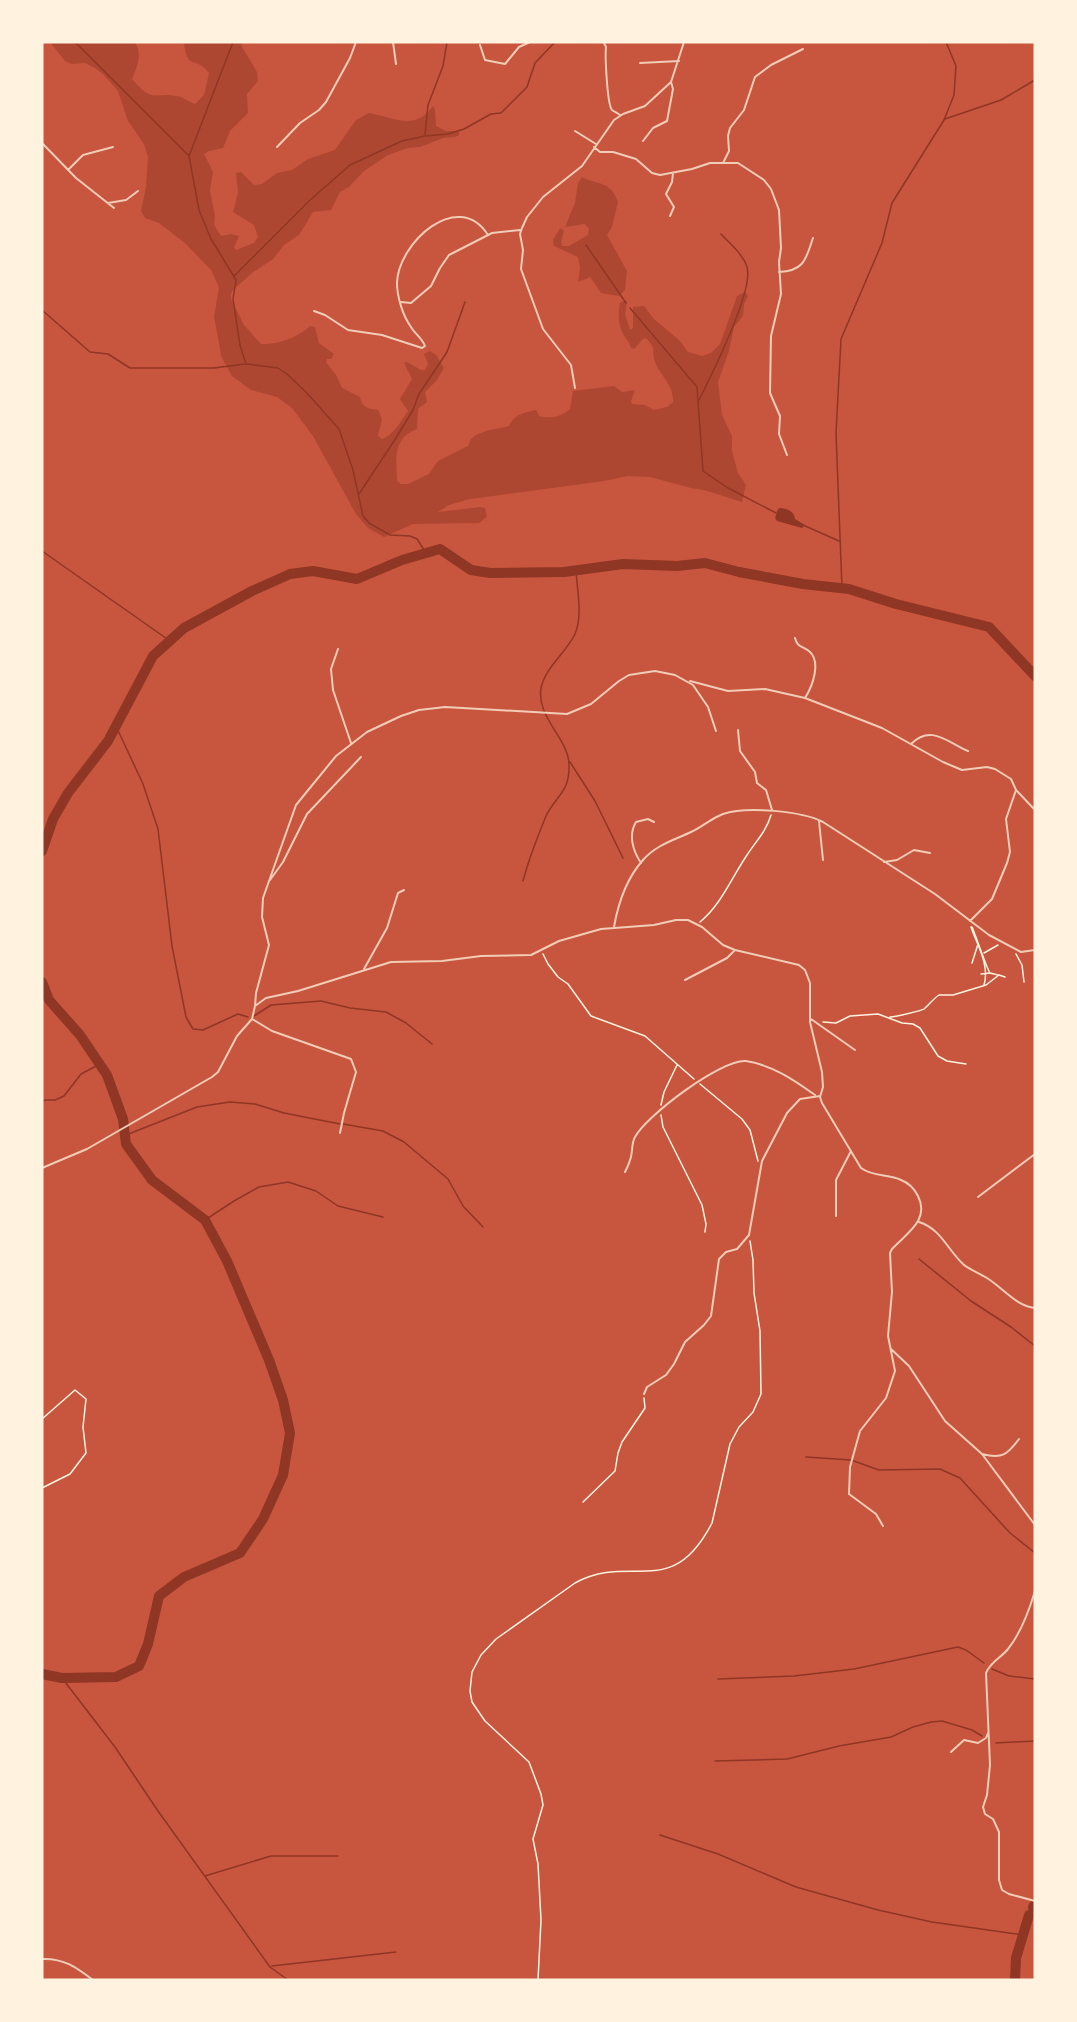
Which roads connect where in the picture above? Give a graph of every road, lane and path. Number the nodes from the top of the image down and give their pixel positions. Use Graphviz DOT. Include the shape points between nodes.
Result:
graph roads {
  1 [pos="356,42"];
  2 [pos="393,42"];
  3 [pos="530,42"];
  4 [pos="684,42"];
  5 [pos="604,43"];
  6 [pos="480,45"];
  7 [pos="803,50"];
  8 [pos="679,61"];
  9 [pos="640,63"];
  10 [pos="396,64"];
  11 [pos="671,82"];
  12 [pos="620,115"];
  13 [pos="575,131"];
  14 [pos="643,141"];
  15 [pos="42,143"];
  16 [pos="595,145"];
  17 [pos="113,147"];
  18 [pos="277,147"];
  19 [pos="723,163"];
  20 [pos="68,170"];
  21 [pos="673,173"];
  22 [pos="138,191"];
  23 [pos="108,203"];
  24 [pos="114,208"];
  25 [pos="670,216"];
  26 [pos="521,230"];
  27 [pos="488,235"];
  28 [pos="813,238"];
  29 [pos="779,272"];
  30 [pos="401,302"];
  31 [pos="314,311"];
  32 [pos="575,388"];
  33 [pos="787,455"];
  34 [pos="795,638"];
  35 [pos="338,649"];
  36 [pos="685,679"];
  37 [pos="805,698"];
  38 [pos="738,730"];
  39 [pos="716,731"];
  40 [pos="351,742"];
  41 [pos="911,744"];
  42 [pos="968,751"];
  43 [pos="361,757"];
  44 [pos="1016,790"];
  45 [pos="1035,810"];
  46 [pos="772,811"];
  47 [pos="819,820"];
  48 [pos="654,822"];
  49 [pos="930,853"];
  50 [pos="823,860"];
  51 [pos="884,862"];
  52 [pos="641,863"];
  53 [pos="269,882"];
  54 [pos="404,890"];
  55 [pos="970,922"];
  56 [pos="697,924"];
  57 [pos="614,927"];
  58 [pos="1002,943"];
  59 [pos="978,944"];
  60 [pos="735,950"];
  61 [pos="1016,950"];
  62 [pos="1035,950"];
  63 [pos="541,951"];
  64 [pos="983,954"];
  65 [pos="972,963"];
  66 [pos="363,969"];
  67 [pos="985,972"];
  68 [pos="990,973"];
  69 [pos="981,974"];
  70 [pos="999,975"];
  71 [pos="1005,977"];
  72 [pos="685,980"];
  73 [pos="983,980"];
  74 [pos="1024,982"];
  75 [pos="985,985"];
  76 [pos="255,1006"];
  77 [pos="886,1016"];
  78 [pos="810,1018"];
  79 [pos="252,1019"];
  80 [pos="816,1022"];
  81 [pos="855,1050"];
  82 [pos="678,1064"];
  83 [pos="966,1064"];
  84 [pos="698,1082"];
  85 [pos="818,1096"];
  86 [pos="660,1111"];
  87 [pos="340,1133"];
  88 [pos="851,1151"];
  89 [pos="1035,1154"];
  90 [pos="760,1167"];
  91 [pos="42,1168"];
  92 [pos="625,1172"];
  93 [pos="978,1197"];
  94 [pos="836,1216"];
  95 [pos="919,1222"];
  96 [pos="705,1232"];
  97 [pos="749,1235"];
  98 [pos="1035,1308"];
  99 [pos="891,1349"];
  100 [pos="644,1394"];
  101 [pos="42,1419"];
  102 [pos="1019,1439"];
  103 [pos="982,1454"];
  104 [pos="42,1488"];
  105 [pos="583,1502"];
  106 [pos="1035,1525"];
  107 [pos="883,1526"];
  108 [pos="1035,1591"];
  109 [pos="989,1731"];
  110 [pos="951,1752"];
  111 [pos="1035,1901"];
  112 [pos="42,1959"];
  113 [pos="93,1980"];
  114 [pos="538,1980"];
  1 -- 18 [label="street" via="326,102"];
  2 -- 10 [label="street"];
  3 -- 6 [label="street" via="519,47 505,64 484,59"];
  4 -- 8 [label="street"];
  5 -- 12 [label="street" via="609,100 613,111"];
  7 -- 19 [label="street" via="755,77 744,110 730,128 729,151"];
  8 -- 9 [label="street"];
  8 -- 11 [label="street"];
  11 -- 12 [label="street" via="645,106"];
  11 -- 14 [label="street" via="667,121 653,128"];
  12 -- 16 [label="street"];
  13 -- 16 [label="street"];
  15 -- 20 [label="street"];
  16 -- 21 [label="street" via="600,152 639,160 655,174"];
  16 -- 26 [label="street" via="582,166 534,206"];
  17 -- 20 [label="street" via="83,154"];
  19 -- 21 [label="street"];
  19 -- 29 [label="street" via="740,164 771,189 779,214"];
  20 -- 23 [label="street"];
  21 -- 25 [label="street" via="666,194 674,208"];
  22 -- 23 [label="street" via="126,200"];
  23 -- 24 [label="street"];
  26 -- 27 [label="street"];
  26 -- 32 [label="street" via="521,268 546,333 571,365"];
  27 -- 30 [label="street" via="449,255 431,286 411,303"];
  27 -- 30 [label="street" via="480,223 469,218 435,223 403,260 397,283"];
  28 -- 29 [label="street" via="807,259 790,272"];
  29 -- 33 [label="street" via="782,294 771,336 770,393 780,416 779,434"];
  30 -- 31 [label="street" via="407,321 423,342 422,348 382,334 348,330"];
  34 -- 37 [label="street" via="814,662 813,681"];
  35 -- 40 [label="street" via="331,669 333,690"];
  36 -- 37 [label="street" via="728,691 765,689"];
  36 -- 39 [label="street" via="702,696"];
  36 -- 40 [label="street" via="655,671 629,675 591,704 567,714 445,707 419,710"];
  37 -- 41 [label="street" via="882,728"];
  38 -- 46 [label="street" via="740,751 755,772 757,783 766,790"];
  40 -- 53 [label="street" via="296,805"];
  41 -- 42 [label="street" via="920,736 932,734"];
  41 -- 44 [label="street" via="962,770 995,769 1011,779"];
  43 -- 53 [label="street" via="307,814"];
  44 -- 45 [label="street"];
  44 -- 55 [label="street" via="1006,819 1010,852 1007,863 992,900"];
  46 -- 47 [label="street"];
  46 -- 52 [label="street" via="724,814 659,846"];
  46 -- 56 [label="path" via="762,837 720,900"];
  47 -- 50 [label="street"];
  47 -- 51 [label="street"];
  48 -- 52 [label="street" via="636,822 632,829 634,853"];
  49 -- 51 [label="street" via="915,850"];
  51 -- 55 [label="street"];
  52 -- 57 [label="street" via="623,895"];
  53 -- 76 [label="street" via="261,908 269,945"];
  54 -- 66 [label="street" via="398,893 387,928"];
  55 -- 58 [label="street"];
  55 -- 59 [label="path"];
  55 -- 64 [label="path"];
  56 -- 57 [label="street" via="676,920"];
  56 -- 60 [label="street"];
  57 -- 63 [label="street" via="579,935"];
  58 -- 61 [label="street"];
  58 -- 64 [label="path"];
  59 -- 65 [label="path"];
  59 -- 67 [label="path"];
  60 -- 72 [label="street"];
  60 -- 78 [label="street" via="792,963 805,970 810,983"];
  61 -- 62 [label="street"];
  61 -- 74 [label="path"];
  63 -- 66 [label="street" via="520,956 391,962"];
  63 -- 82 [label="path" via="591,1016 645,1035"];
  64 -- 68 [label="path"];
  66 -- 76 [label="street" via="298,992 266,998"];
  67 -- 68 [label="path"];
  67 -- 69 [label="path"];
  67 -- 75 [label="path"];
  68 -- 70 [label="path"];
  70 -- 71 [label="path"];
  70 -- 75 [label="path"];
  73 -- 75 [label="path"];
  75 -- 77 [label="path" via="954,995 939,995 916,1012"];
  76 -- 79 [label="street"];
  77 -- 80 [label="path" via="868,1014 846,1017 836,1023"];
  77 -- 83 [label="path" via="920,1028 938,1056"];
  78 -- 80 [label="street"];
  78 -- 85 [label="street" via="822,1072 823,1087"];
  79 -- 87 [label="street" via="272,1031 351,1059 356,1072"];
  79 -- 91 [label="street" via="212,1077 87,1149"];
  80 -- 81 [label="street"];
  82 -- 84 [label="path"];
  82 -- 86 [label="path" via="664,1092"];
  84 -- 85 [label="street" via="742,1061 774,1070"];
  84 -- 86 [label="street"];
  84 -- 90 [label="path" via="742,1119 750,1130"];
  85 -- 88 [label="street"];
  85 -- 90 [label="street" via="800,1099 792,1106"];
  86 -- 92 [label="street" via="634,1138"];
  86 -- 96 [label="path" via="663,1127 702,1205"];
  88 -- 94 [label="street" via="836,1180"];
  88 -- 95 [label="street" via="865,1171 910,1185 921,1203"];
  89 -- 93 [label="street"];
  90 -- 97 [label="street"];
  95 -- 98 [label="street" via="942,1236 967,1267"];
  95 -- 99 [label="street" via="890,1254"];
  97 -- 100 [label="street" via="737,1249 719,1259 708,1320 685,1342 666,1375 647,1387"];
  97 -- 114 [label="path" via="760,1330 761,1394 730,1444 706,1534 687,1559 672,1566 647,1572 601,1574 575,1583 496,1640 472,1672 472,1702 485,1721 529,1761 541,1794 543,1805 533,1839 541,1920"];
  99 -- 103 [label="street" via="909,1366 945,1421"];
  99 -- 107 [label="street" via="895,1371 892,1383 886,1398 860,1431 849,1483 851,1497 867,1505"];
  100 -- 105 [label="path" via="645,1408 622,1442 615,1471"];
  101 -- 104 [label="path" via="75,1390 86,1399 86,1453 70,1474"];
  102 -- 103 [label="street" via="1000,1456"];
  103 -- 106 [label="street"];
  108 -- 109 [label="street" via="1007,1652 986,1673"];
  109 -- 110 [label="street" via="978,1743 964,1740"];
  109 -- 111 [label="street" via="989,1781 983,1807 999,1832 999,1880 1002,1890"];
  112 -- 113 [label="street" via="69,1963"];
}
